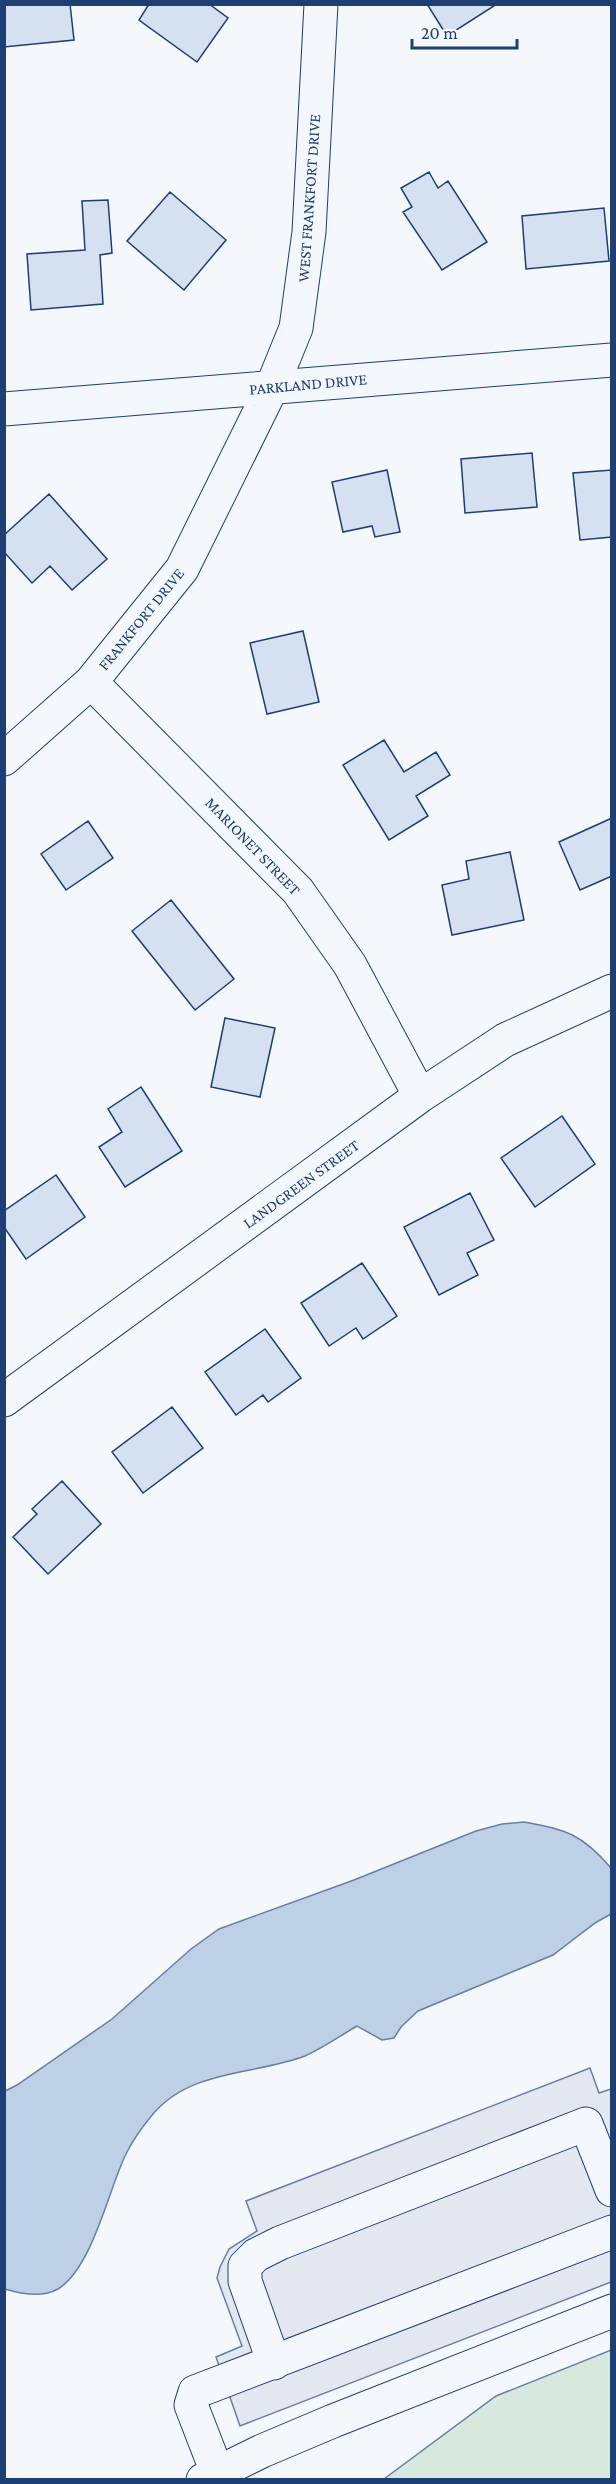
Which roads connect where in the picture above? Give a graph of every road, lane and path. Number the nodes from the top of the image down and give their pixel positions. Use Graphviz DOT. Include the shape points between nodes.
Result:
graph roads {
  1 [pos="321,4"];
  2 [pos="612,360"];
  3 [pos="272,387"];
  4 [pos="4,409"];
  5 [pos="91,682"];
  6 [pos="4,759"];
  7 [pos="612,991"];
  8 [pos="420,1096"];
  9 [pos="4,1400"];
  10 [pos="612,2190"];
  11 [pos="612,2232"];
  12 [pos="612,2311"];
  13 [pos="274,2363"];
  14 [pos="213,2478"];
  1 -- 3 [label="street, WEST FRANKFORT DRIVE" via="308,242 296,328"];
  2 -- 3 [label="street, PARKLAND DRIVE"];
  3 -- 4 [label="street, PARKLAND DRIVE"];
  3 -- 5 [label="street, FRANKFORT DRIVE" via="182,569"];
  5 -- 6 [label="street, FRANKFORT DRIVE"];
  5 -- 8 [label="street, MARIONET STREET" via="298,891 350,965"];
  7 -- 8 [label="street, LANDGREEN STREET" via="505,1041"];
  8 -- 9 [label="street, LANDGREEN STREET"];
  10 -- 13 [label="street" via="586,2124 256,2255 246,2266 245,2281"];
  11 -- 13 [label="street"];
  12 -- 14 [label="street" via="333,2421 262,2451"];
  13 -- 14 [label="street" via="195,2392 191,2404"];
}
